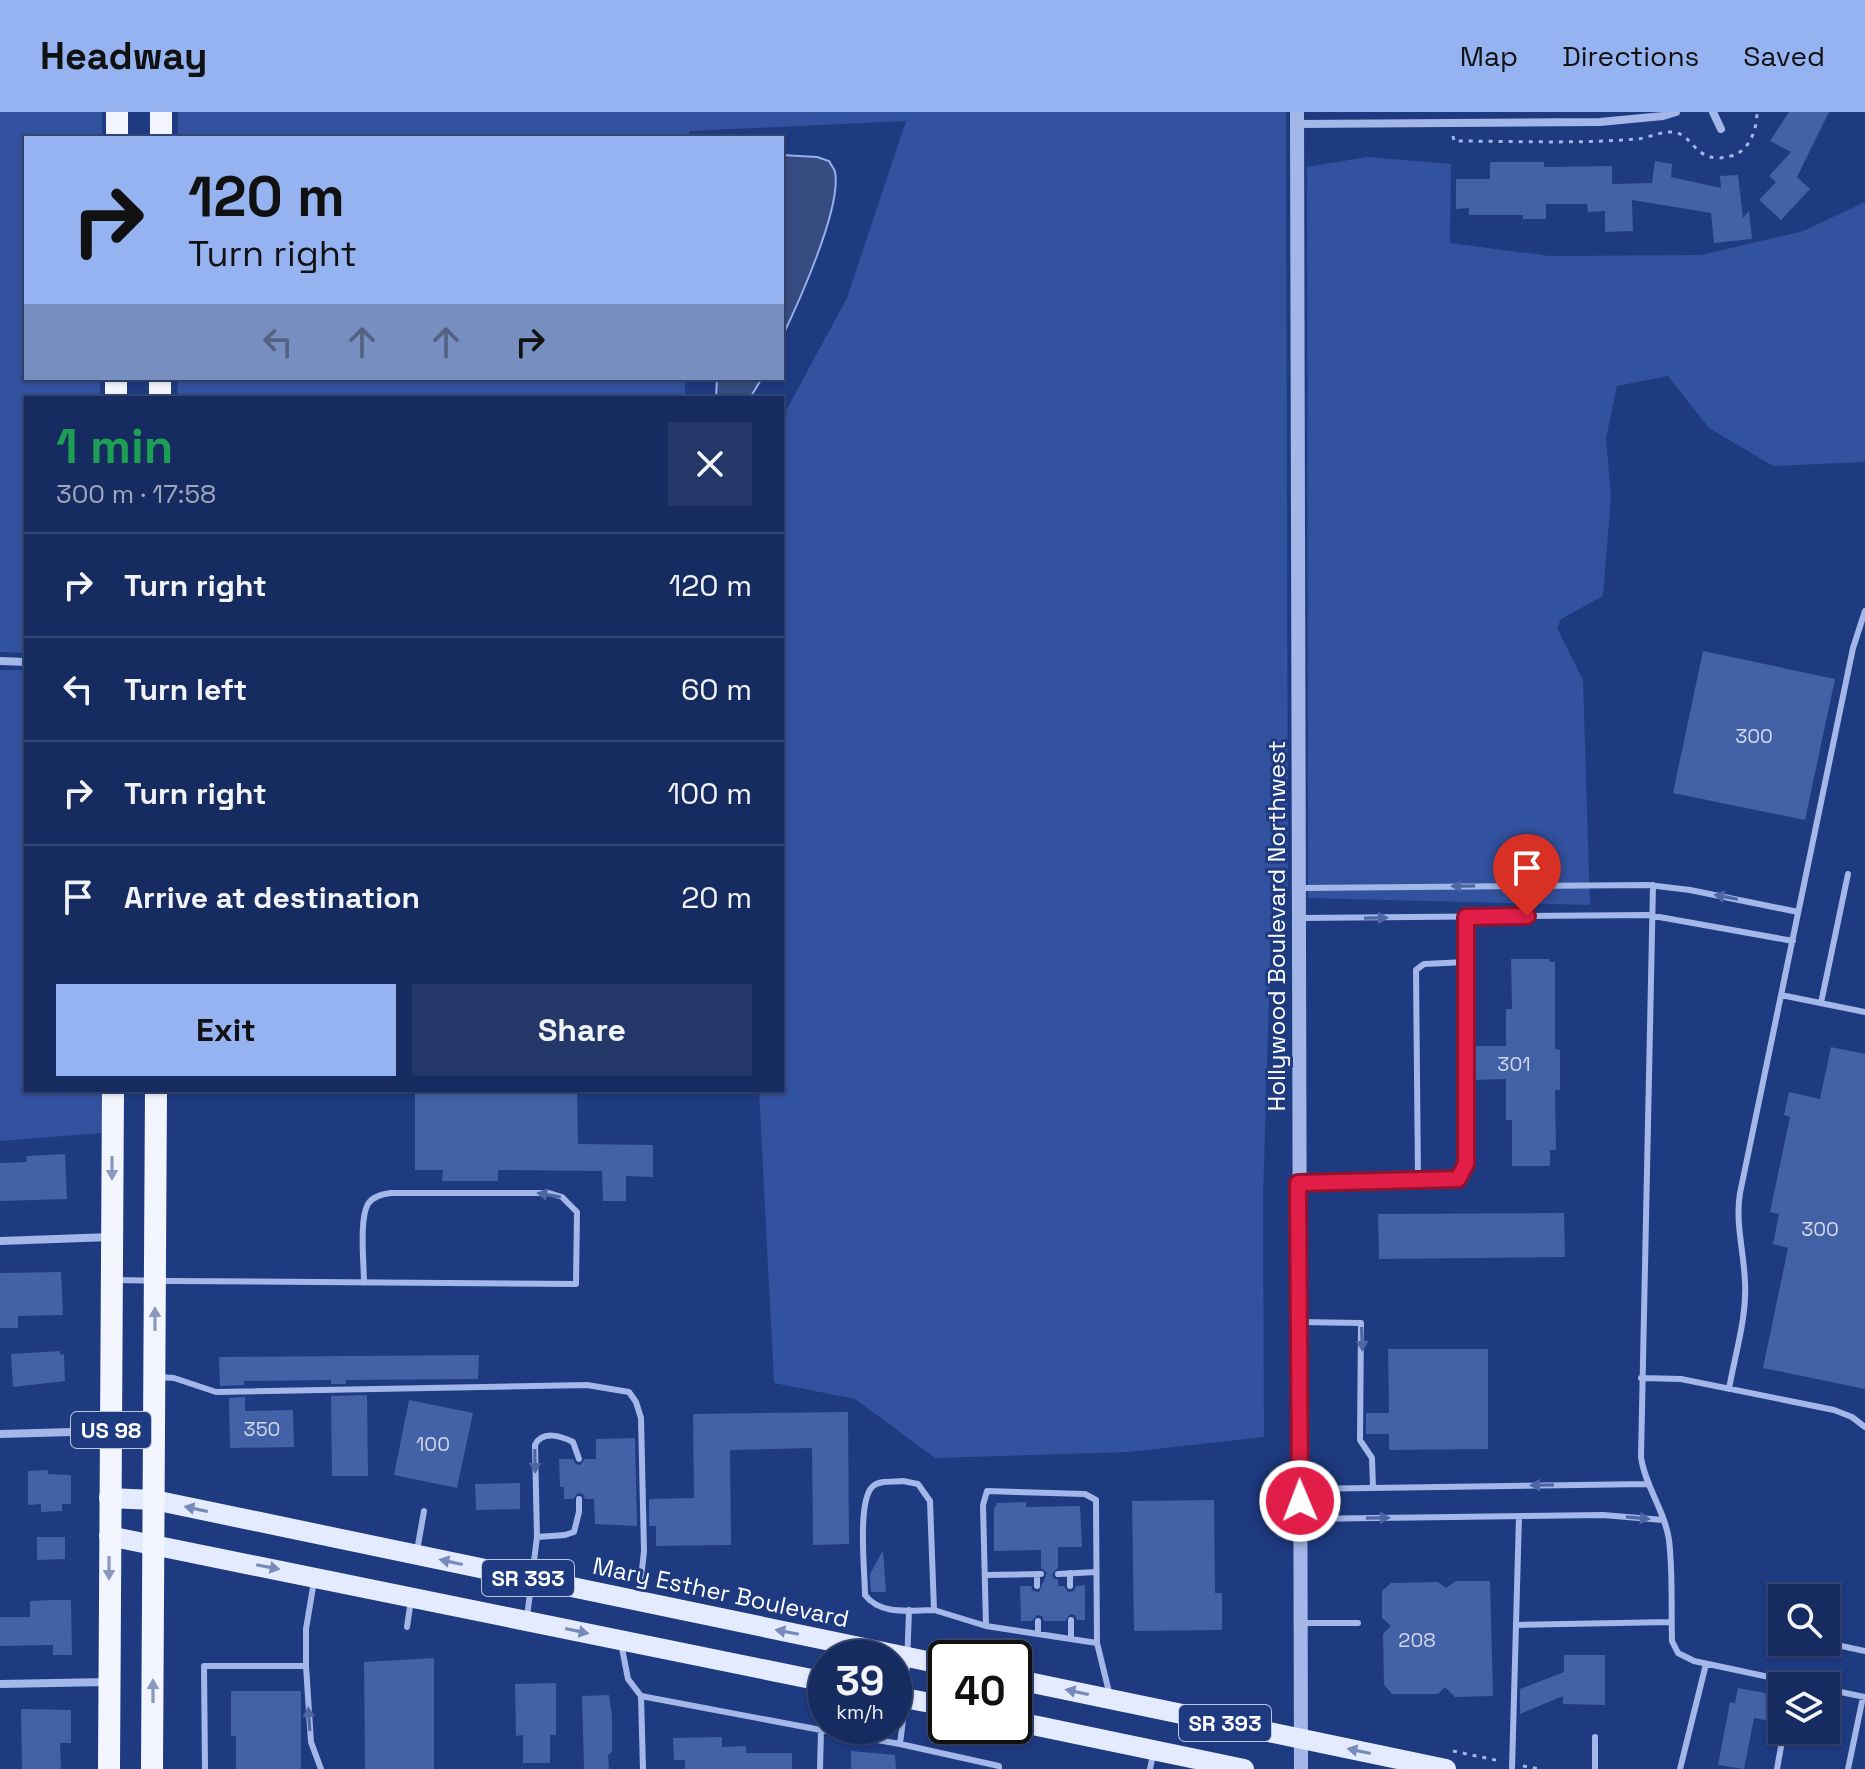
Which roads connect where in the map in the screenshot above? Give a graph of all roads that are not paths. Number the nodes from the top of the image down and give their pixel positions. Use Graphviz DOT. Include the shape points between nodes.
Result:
graph roads {
  1 [pos="117,112"];
  2 [pos="161,112"];
  3 [pos="1472,112"];
  4 [pos="1676,112"];
  5 [pos="1713,112"];
  6 [pos="1297,118"];
  7 [pos="1473,123"];
  8 [pos="1721,129"];
  9 [pos="117,136"];
  10 [pos="161,136"];
  11 [pos="1865,611"];
  12 [pos="0,661"];
  13 [pos="24,662"];
  14 [pos="1848,874"];
  15 [pos="1653,885"];
  16 [pos="1298,888"];
  17 [pos="1798,912"];
  18 [pos="1652,915"];
  19 [pos="1466,917"];
  20 [pos="1298,918"];
  21 [pos="1793,941"];
  22 [pos="1466,962"];
  23 [pos="1781,995"];
  24 [pos="1821,1003"];
  25 [pos="1865,1012"];
  26 [pos="113,1092"];
  27 [pos="156,1092"];
  28 [pos="1418,1180"];
  29 [pos="1298,1183"];
  30 [pos="112,1237"];
  31 [pos="0,1241"];
  32 [pos="112,1280"];
  33 [pos="155,1281"];
  34 [pos="364,1283"];
  35 [pos="1299,1322"];
  36 [pos="155,1377"];
  37 [pos="1641,1378"];
  38 [pos="1729,1389"];
  39 [pos="1865,1427"];
  40 [pos="111,1431"];
  41 [pos="0,1434"];
  42 [pos="579,1459"];
  43 [pos="1648,1484"];
  44 [pos="1373,1488"];
  45 [pos="1300,1489"];
  46 [pos="109,1498"];
  47 [pos="579,1499"];
  48 [pos="154,1500"];
  49 [pos="424,1511"];
  50 [pos="1519,1516"];
  51 [pos="1300,1519"];
  52 [pos="1663,1520"];
  53 [pos="109,1536"];
  54 [pos="537,1537"];
  55 [pos="154,1544"];
  56 [pos="416,1555"];
  57 [pos="1096,1572"];
  58 [pos="1070,1573"];
  59 [pos="1058,1574"];
  60 [pos="985,1575"];
  61 [pos="315,1577"];
  62 [pos="533,1579"];
  63 [pos="1037,1586"];
  64 [pos="1070,1586"];
  65 [pos="411,1597"];
  66 [pos="638,1601"];
  67 [pos="909,1610"];
  68 [pos="934,1610"];
  69 [pos="526,1620"];
  70 [pos="1071,1620"];
  71 [pos="1038,1621"];
  72 [pos="1671,1622"];
  73 [pos="1300,1623"];
  74 [pos="1358,1623"];
  75 [pos="1516,1625"];
  76 [pos="986,1626"];
  77 [pos="407,1627"];
  78 [pos="1038,1634"];
  79 [pos="620,1639"];
  80 [pos="1071,1639"];
  81 [pos="827,1640"];
  82 [pos="909,1640"];
  83 [pos="1097,1643"];
  84 [pos="1840,1646"];
  85 [pos="1865,1651"];
  86 [pos="1706,1664"];
  87 [pos="306,1666"];
  88 [pos="808,1678"];
  89 [pos="1768,1678"];
  90 [pos="109,1682"];
  91 [pos="1032,1683"];
  92 [pos="0,1684"];
  93 [pos="1840,1692"];
  94 [pos="641,1696"];
  95 [pos="1864,1697"];
  96 [pos="1110,1699"];
  97 [pos="1032,1726"];
  98 [pos="808,1728"];
  99 [pos="1595,1737"];
  100 [pos="1301,1739"];
  101 [pos="821,1744"];
  102 [pos="900,1744"];
  103 [pos="1781,1744"];
  104 [pos="1152,1760"];
  105 [pos="1683,1768"];
  106 [pos="109,1769"];
  107 [pos="152,1769"];
  108 [pos="205,1769"];
  109 [pos="321,1769"];
  110 [pos="643,1769"];
  111 [pos="820,1769"];
  112 [pos="999,1769"];
  113 [pos="1244,1769"];
  114 [pos="1301,1769"];
  115 [pos="1446,1769"];
  116 [pos="1512,1769"];
  117 [pos="1595,1769"];
  118 [pos="1777,1769"];
  119 [pos="1848,1769"];
  1 -- 9 [label="highway"];
  2 -- 10 [label="highway"];
  3 -- 7 [label="street"];
  4 -- 7 [label="street" via="1600,122"];
  5 -- 8 [label="street"];
  6 -- 7 [label="street"];
  6 -- 16 [label="street, Hollywood Boulevard Northwest"];
  11 -- 17 [label="lane"];
  12 -- 13 [label="street"];
  14 -- 24 [label="lane"];
  15 -- 16 [label="lane, one-way"];
  17 -- 15 [label="lane, one-way"];
  15 -- 18 [label="lane"];
  16 -- 20 [label="street, Hollywood Boulevard Northwest"];
  17 -- 21 [label="lane"];
  18 -- 19 [label="lane"];
  18 -- 21 [label="lane"];
  18 -- 37 [label="lane"];
  20 -- 19 [label="lane, one-way"];
  19 -- 22 [label="lane"];
  20 -- 29 [label="street, Hollywood Boulevard Northwest"];
  21 -- 23 [label="lane"];
  22 -- 28 [label="lane" via="1466,1164 1458,1179"];
  22 -- 28 [label="lane" via="1424,964 1416,970"];
  23 -- 24 [label="lane"];
  23 -- 38 [label="lane" via="1737,1208 1745,1306"];
  24 -- 25 [label="lane"];
  26 -- 30 [label="highway, US 98, one-way"];
  27 -- 33 [label="highway, US 98"];
  28 -- 29 [label="lane"];
  29 -- 35 [label="street, Hollywood Boulevard Northwest"];
  30 -- 31 [label="street"];
  30 -- 32 [label="highway, US 98"];
  32 -- 33 [label="lane"];
  32 -- 40 [label="highway, US 98"];
  33 -- 34 [label="lane"];
  36 -- 33 [label="highway, US 98, one-way"];
  34 -- 34 [label="lane, one-way" via="576,1284 577,1212 549,1193 379,1195 368,1203 364,1218"];
  35 -- 44 [label="lane, one-way" via="1361,1323 1360,1440 1372,1458"];
  35 -- 45 [label="street, Hollywood Boulevard Northwest"];
  36 -- 48 [label="highway, US 98"];
  36 -- 66 [label="lane" via="216,1392 587,1385 629,1392 641,1418 644,1551"];
  37 -- 38 [label="lane"];
  37 -- 43 [label="lane" via="1641,1457"];
  38 -- 39 [label="lane" via="1834,1410"];
  40 -- 41 [label="street"];
  40 -- 46 [label="highway, US 98"];
  42 -- 54 [label="lane, one-way" via="573,1442 564,1438 544,1436 535,1445"];
  43 -- 44 [label="lane, one-way"];
  43 -- 52 [label="lane"];
  44 -- 45 [label="lane"];
  45 -- 51 [label="street, Hollywood Boulevard Northwest"];
  46 -- 48 [label="main road, Mary Esther Boulevard / SR 393"];
  46 -- 53 [label="highway, US 98"];
  47 -- 54 [label="lane" via="574,1532"];
  48 -- 55 [label="highway, US 98"];
  56 -- 48 [label="main road, Mary Esther Boulevard / SR 393, one-way"];
  49 -- 56 [label="lane"];
  51 -- 50 [label="lane, one-way"];
  50 -- 52 [label="lane, one-way"];
  50 -- 75 [label="lane"];
  51 -- 73 [label="street, Hollywood Boulevard Northwest"];
  52 -- 72 [label="lane" via="1669,1540"];
  53 -- 55 [label="main road, SR 393"];
  53 -- 90 [label="highway, US 98, one-way"];
  54 -- 62 [label="lane"];
  55 -- 61 [label="main road, SR 393, one-way"];
  107 -- 55 [label="highway, US 98, one-way"];
  62 -- 56 [label="main road, Mary Esther Boulevard / SR 393, one-way"];
  57 -- 58 [label="lane"];
  57 -- 60 [label="lane" via="1096,1500 1085,1494 987,1491"];
  57 -- 83 [label="lane"];
  58 -- 59 [label="lane"];
  58 -- 64 [label="lane"];
  60 -- 63 [label="lane" via="1039,1574"];
  60 -- 76 [label="lane"];
  61 -- 65 [label="main road, SR 393"];
  61 -- 87 [label="lane"];
  62 -- 66 [label="main road, Mary Esther Boulevard / SR 393"];
  62 -- 69 [label="lane"];
  65 -- 69 [label="main road, SR 393"];
  65 -- 77 [label="lane"];
  81 -- 66 [label="main road, Mary Esther Boulevard / SR 393, one-way"];
  67 -- 68 [label="lane"];
  67 -- 68 [label="lane" via="891,1611 865,1595 864,1513 871,1488 880,1483 918,1484 930,1501"];
  67 -- 82 [label="lane"];
  68 -- 76 [label="lane"];
  69 -- 79 [label="main road, SR 393, one-way"];
  70 -- 80 [label="lane"];
  71 -- 78 [label="lane"];
  72 -- 75 [label="lane"];
  72 -- 86 [label="lane" via="1678,1653"];
  73 -- 74 [label="lane"];
  73 -- 100 [label="street, Hollywood Boulevard Northwest"];
  75 -- 116 [label="lane"];
  76 -- 78 [label="lane"];
  78 -- 80 [label="lane"];
  79 -- 88 [label="main road, SR 393"];
  79 -- 94 [label="lane" via="628,1679"];
  80 -- 83 [label="lane"];
  83 -- 96 [label="lane"];
  84 -- 85 [label="lane"];
  86 -- 89 [label="lane"];
  86 -- 105 [label="lane"];
  87 -- 108 [label="lane" via="204,1666"];
  109 -- 87 [label="lane, one-way" via="311,1742"];
  90 -- 92 [label="street"];
  90 -- 106 [label="highway, US 98"];
  96 -- 91 [label="main road, SR 393, one-way"];
  93 -- 95 [label="lane"];
  94 -- 98 [label="lane"];
  94 -- 110 [label="lane"];
  95 -- 119 [label="lane"];
  96 -- 100 [label="main road, SR 393"];
  97 -- 104 [label="main road, SR 393"];
  99 -- 117 [label="lane"];
  100 -- 114 [label="street, Hollywood Boulevard Northwest"];
  115 -- 100 [label="main road, SR 393, one-way"];
  101 -- 111 [label="lane"];
  102 -- 112 [label="lane"];
  103 -- 118 [label="lane"];
  104 -- 113 [label="main road, SR 393"];
}
